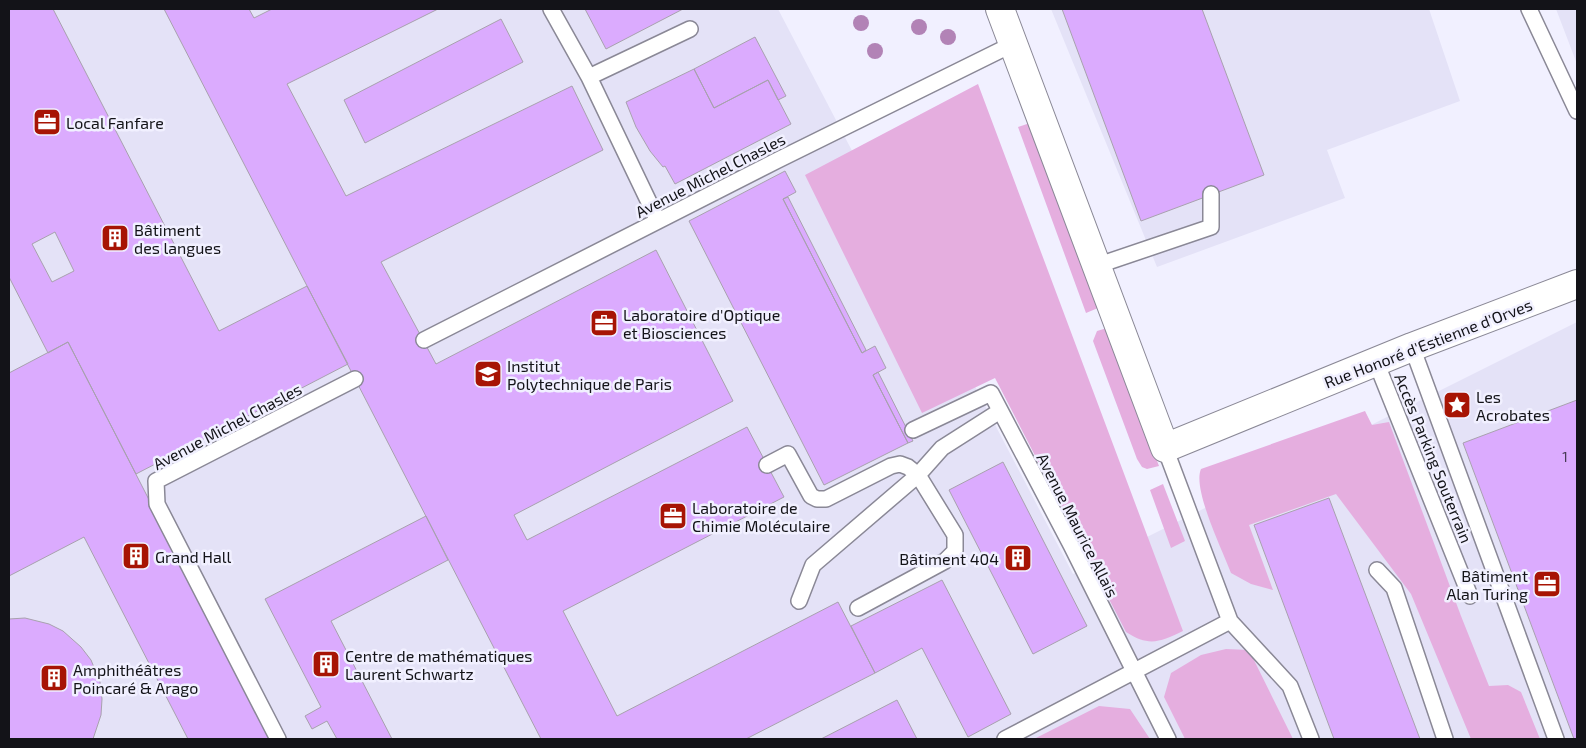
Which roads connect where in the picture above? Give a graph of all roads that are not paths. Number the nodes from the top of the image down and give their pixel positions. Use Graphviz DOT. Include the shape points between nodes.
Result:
graph roads {
  1 [pos="551,9"];
  2 [pos="1000,9"];
  3 [pos="1529,9"];
  4 [pos="690,29"];
  5 [pos="1013,44"];
  6 [pos="589,77"];
  7 [pos="1577,111"];
  8 [pos="1211,194"];
  9 [pos="658,221"];
  10 [pos="1096,266"];
  11 [pos="1577,284"];
  12 [pos="424,340"];
  13 [pos="1412,347"];
  14 [pos="1376,362"];
  15 [pos="355,379"];
  16 [pos="1000,411"];
  17 [pos="913,430"];
  18 [pos="1165,448"];
  19 [pos="767,465"];
  20 [pos="918,475"];
  21 [pos="1378,570"];
  22 [pos="1470,596"];
  23 [pos="799,601"];
  24 [pos="858,608"];
  25 [pos="1230,621"];
  26 [pos="1134,673"];
  27 [pos="278,739"];
  28 [pos="1005,739"];
  29 [pos="1168,739"];
  30 [pos="1311,739"];
  31 [pos="1445,739"];
  32 [pos="1556,739"];
  1 -- 6 [label="lane"];
  2 -- 5 [label="street"];
  3 -- 7 [label="lane"];
  4 -- 6 [label="lane"];
  5 -- 9 [label="lane, Avenue Michel Chasles"];
  5 -- 10 [label="street"];
  6 -- 9 [label="lane"];
  8 -- 10 [label="lane" via="1211,227"];
  9 -- 12 [label="lane, Avenue Michel Chasles"];
  10 -- 18 [label="street"];
  11 -- 13 [label="street, Rue Honoré d'Estienne d'Orves"];
  13 -- 14 [label="street, Rue Honoré d'Estienne d'Orves"];
  13 -- 32 [label="lane"];
  14 -- 18 [label="street, Rue Honoré d'Estienne d'Orves"];
  14 -- 22 [label="lane, Accès Parking Souterrain"];
  15 -- 27 [label="lane, Avenue Michel Chasles" via="156,481 157,504"];
  16 -- 17 [label="lane, Avenue Maurice Allais" via="991,393"];
  16 -- 20 [label="lane" via="942,448"];
  16 -- 26 [label="lane, Avenue Maurice Allais" via="1072,545"];
  18 -- 25 [label="lane"];
  19 -- 20 [label="lane" via="788,454 811,496 817,499 826,499 891,466 900,464"];
  20 -- 23 [label="lane" via="814,565"];
  20 -- 24 [label="lane" via="955,535 955,550 944,561"];
  21 -- 31 [label="lane" via="1394,588"];
  25 -- 26 [label="lane"];
  25 -- 30 [label="lane" via="1290,686"];
  26 -- 28 [label="lane"];
  26 -- 29 [label="lane, Avenue Maurice Allais"];
}
